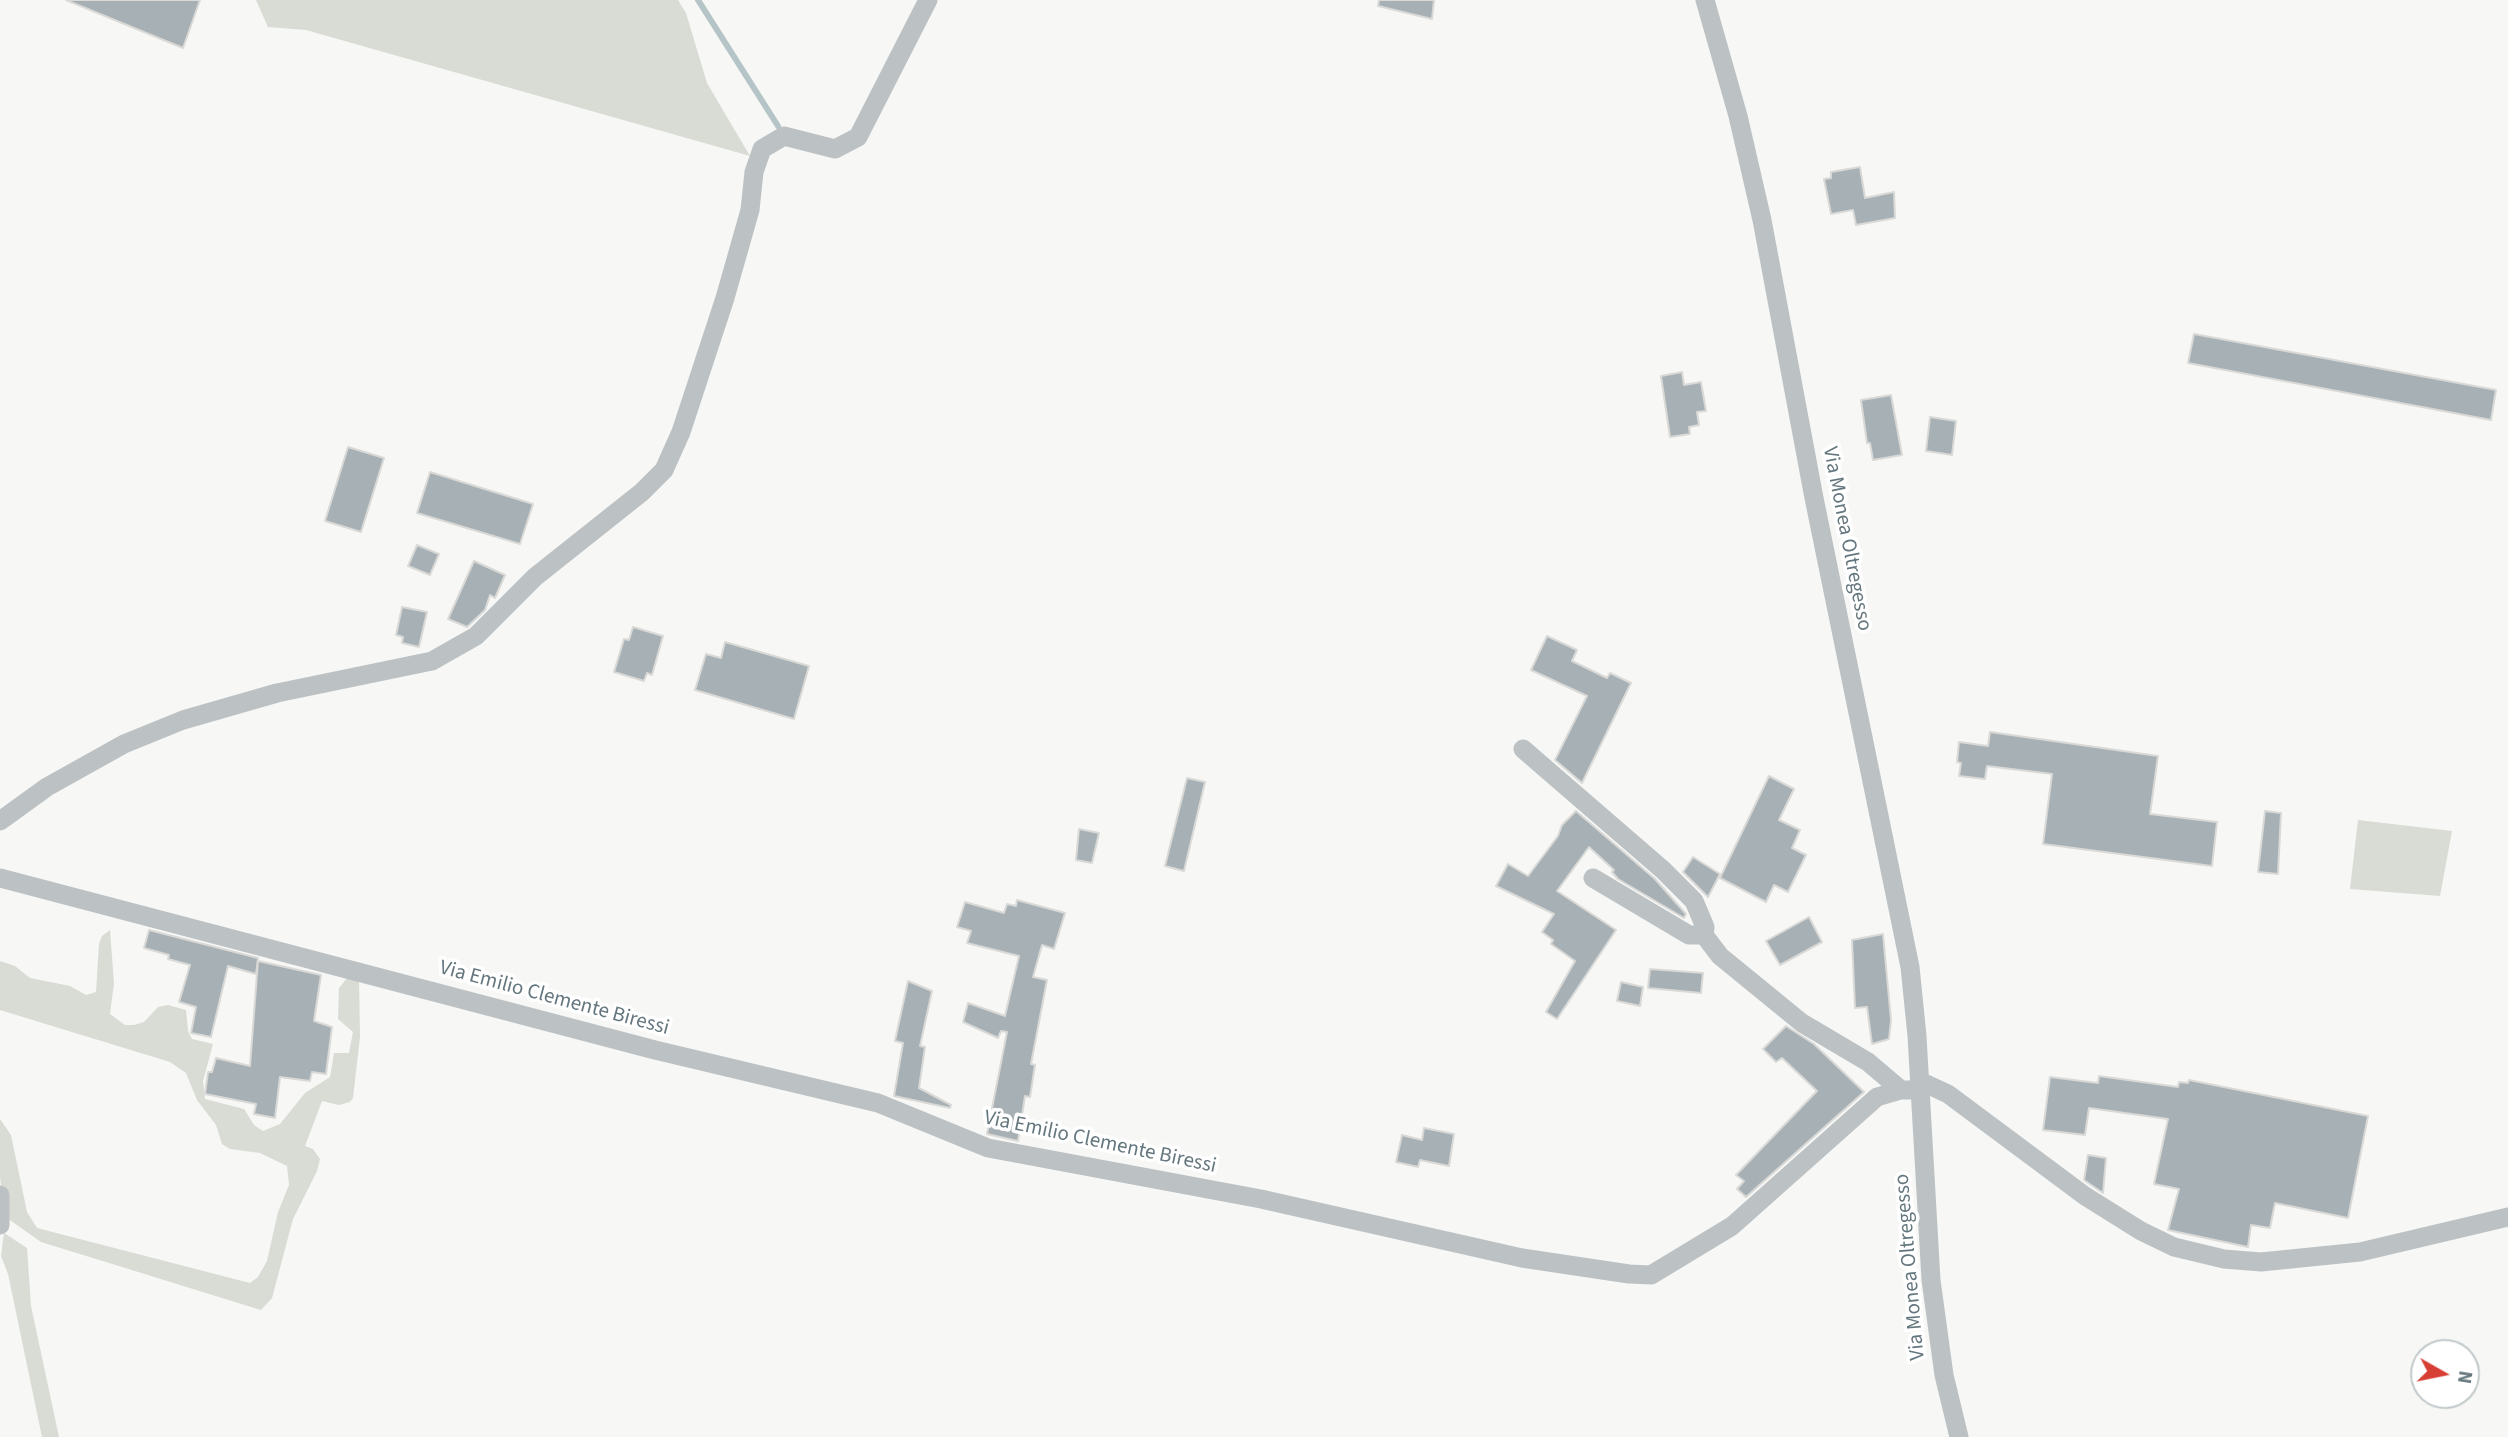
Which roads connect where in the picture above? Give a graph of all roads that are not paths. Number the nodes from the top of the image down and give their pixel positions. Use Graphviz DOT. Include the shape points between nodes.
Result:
graph roads {
  1 [pos="928,0"];
  2 [pos="1705,0"];
  3 [pos="1523,749"];
  4 [pos="0,821"];
  5 [pos="0,878"];
  6 [pos="1593,878"];
  7 [pos="1704,935"];
  8 [pos="1882,1075"];
  9 [pos="1914,1087"];
  10 [pos="1877,1097"];
  11 [pos="0,1195"];
  12 [pos="2508,1217"];
  13 [pos="0,1225"];
  14 [pos="1959,1437"];
  1 -- 4 [label="street" via="858,137 835,149 784,136 762,149 724,298 681,432 664,470 535,578 475,636 432,662 277,692 183,720 124,744 47,787"];
  2 -- 9 [label="street, Via Monea Oltregesso" via="1762,220 1910,967"];
  3 -- 7 [label="street" via="1694,901 1706,927"];
  5 -- 10 [label="street, Via Emilio Clemente Biressi" via="655,1050 878,1103 988,1148 1261,1199 1522,1258 1629,1274 1651,1275 1732,1226"];
  6 -- 7 [label="street" via="1689,935"];
  7 -- 8 [label="street" via="1720,956 1802,1023"];
  8 -- 9 [label="street"];
  8 -- 10 [label="street"];
  9 -- 10 [label="street, Via Emilio Clemente Biressi"];
  9 -- 12 [label="street" via="1948,1094 2085,1196 2141,1231 2174,1247 2224,1259 2261,1262 2361,1252"];
  9 -- 14 [label="street, Via Monea Oltregesso" via="1931,1280 1944,1375"];
  11 -- 13 [label="street"];
}
